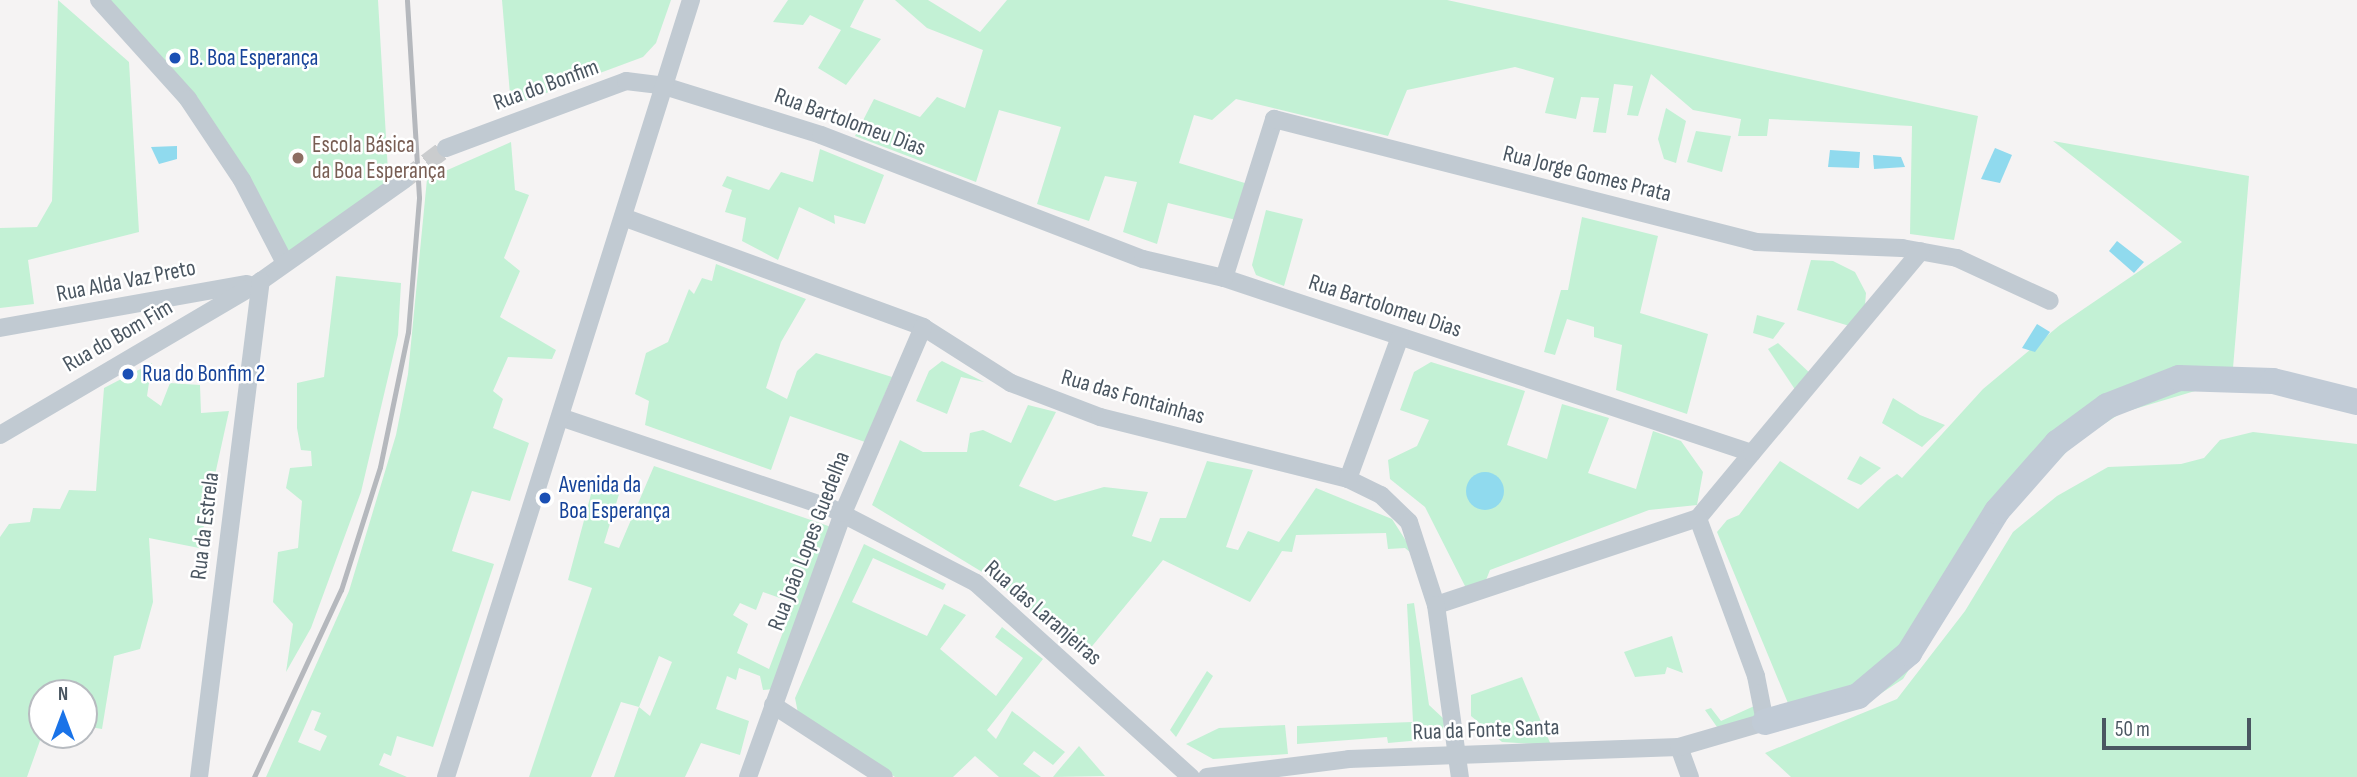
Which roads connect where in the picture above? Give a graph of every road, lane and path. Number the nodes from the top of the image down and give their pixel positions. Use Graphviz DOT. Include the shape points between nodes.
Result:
graph roads {
  1 [pos="99,0"];
  2 [pos="691,0"];
  3 [pos="664,86"];
  4 [pos="446,148"];
  5 [pos="405,178"];
  6 [pos="623,217"];
  7 [pos="1921,251"];
  8 [pos="283,260"];
  9 [pos="1224,278"];
  10 [pos="261,281"];
  11 [pos="2050,301"];
  12 [pos="923,327"];
  13 [pos="0,328"];
  14 [pos="1400,337"];
  15 [pos="2357,402"];
  16 [pos="560,417"];
  17 [pos="0,435"];
  18 [pos="1752,453"];
  19 [pos="1348,479"];
  20 [pos="843,513"];
  21 [pos="1698,518"];
  22 [pos="1436,605"];
  23 [pos="773,705"];
  24 [pos="1765,722"];
  25 [pos="1679,747"];
  26 [pos="1461,756"];
  27 [pos="199,777"];
  28 [pos="446,777"];
  29 [pos="748,777"];
  30 [pos="884,777"];
  31 [pos="1191,777"];
  32 [pos="1207,777"];
  33 [pos="1460,777"];
  34 [pos="1690,777"];
  1 -- 8 [label="street" via="188,99 242,180"];
  2 -- 3 [label="street"];
  3 -- 4 [label="street, Rua do Bonfim" via="626,81"];
  3 -- 6 [label="street"];
  3 -- 9 [label="street, Rua Bartolomeu Dias" via="821,135 1143,259"];
  5 -- 8 [label="street"];
  6 -- 12 [label="street, Rua das Fontainhas"];
  6 -- 16 [label="street"];
  7 -- 9 [label="street, Rua Jorge Gomes Prata" via="1756,242 1274,119"];
  7 -- 11 [label="street, Rua Jorge Gomes Prata" via="1957,258"];
  7 -- 18 [label="street"];
  8 -- 10 [label="street"];
  9 -- 14 [label="street, Rua Bartolomeu Dias"];
  10 -- 13 [label="street, Rua Alda Vaz Preto"];
  10 -- 17 [label="street, Rua do Bom Fim"];
  10 -- 27 [label="street, Rua da Estrela"];
  12 -- 19 [label="street, Rua das Fontainhas" via="1011,383 1100,417"];
  12 -- 20 [label="street, Rua João Lopes Guedelha"];
  14 -- 18 [label="street, Rua Bartolomeu Dias"];
  14 -- 19 [label="street"];
  15 -- 24 [label="street" via="2273,381 2179,377 2107,406 2057,443 1997,511 1909,653 1858,696"];
  16 -- 20 [label="street, Rua das Laranjeiras"];
  16 -- 28 [label="street"];
  18 -- 21 [label="street"];
  19 -- 22 [label="street, Rua das Fontainhas" via="1381,495 1409,522"];
  20 -- 23 [label="street, Rua João Lopes Guedelha"];
  20 -- 31 [label="street, Rua das Laranjeiras" via="976,583"];
  21 -- 22 [label="street"];
  21 -- 24 [label="street" via="1756,676"];
  22 -- 26 [label="street, Rua das Fontainhas"];
  23 -- 29 [label="street, Rua João Lopes Guedelha"];
  23 -- 30 [label="street"];
  24 -- 25 [label="street, Rua da Fonte Santa"];
  25 -- 26 [label="street, Rua da Fonte Santa"];
  25 -- 34 [label="street"];
  26 -- 32 [label="street, Rua da Fonte Santa" via="1349,759"];
  26 -- 33 [label="street, Rua das Fontainhas"];
}
